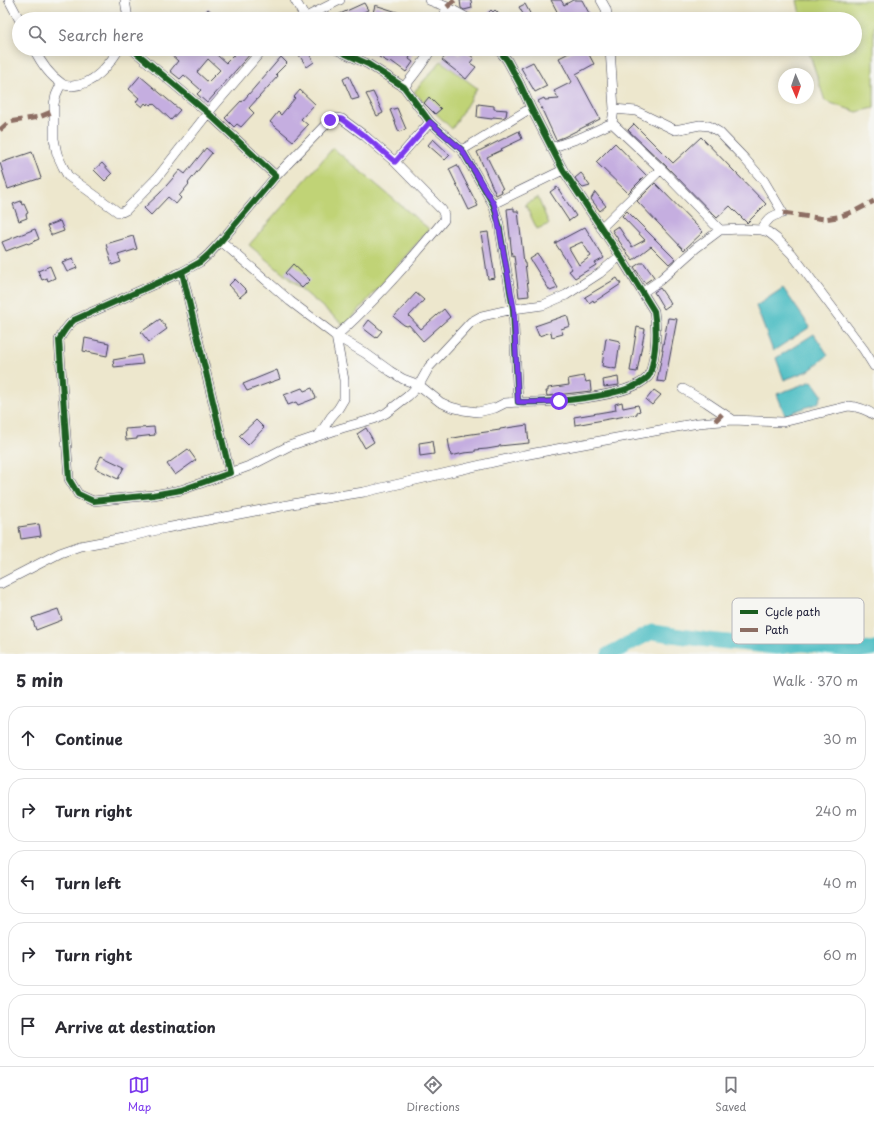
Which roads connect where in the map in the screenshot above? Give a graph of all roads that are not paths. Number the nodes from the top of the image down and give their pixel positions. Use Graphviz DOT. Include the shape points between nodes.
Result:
graph roads {
  1 [pos="9,0"];
  2 [pos="125,0"];
  3 [pos="295,0"];
  4 [pos="340,0"];
  5 [pos="429,0"];
  6 [pos="601,0"];
  7 [pos="447,7"];
  8 [pos="15,12"];
  9 [pos="127,12"];
  10 [pos="301,12"];
  11 [pos="317,12"];
  12 [pos="445,12"];
  13 [pos="456,12"];
  14 [pos="607,12"];
  15 [pos="38,56"];
  16 [pos="115,56"];
  17 [pos="140,56"];
  18 [pos="258,56"];
  19 [pos="350,56"];
  20 [pos="426,56"];
  21 [pos="504,56"];
  22 [pos="610,56"];
  23 [pos="61,84"];
  24 [pos="404,87"];
  25 [pos="531,108"];
  26 [pos="614,110"];
  27 [pos="208,113"];
  28 [pos="430,122"];
  29 [pos="612,123"];
  30 [pos="551,148"];
  31 [pos="462,150"];
  32 [pos="395,162"];
  33 [pos="660,169"];
  34 [pos="563,170"];
  35 [pos="276,176"];
  36 [pos="494,204"];
  37 [pos="601,228"];
  38 [pos="720,230"];
  39 [pos="760,230"];
  40 [pos="221,241"];
  41 [pos="620,256"];
  42 [pos="182,272"];
  43 [pos="643,292"];
  44 [pos="514,309"];
  45 [pos="336,336"];
  46 [pos="874,366"];
  47 [pos="419,385"];
  48 [pos="683,389"];
  49 [pos="518,402"];
  50 [pos="874,415"];
  51 [pos="733,420"];
  52 [pos="319,435"];
  53 [pos="230,473"];
  54 [pos="0,584"];
  1 -- 8 [label="street"];
  2 -- 9 [label="street"];
  3 -- 10 [label="street"];
  4 -- 11 [label="street"];
  5 -- 7 [label="street"];
  6 -- 14 [label="street"];
  7 -- 12 [label="street"];
  7 -- 13 [label="street"];
  15 -- 23 [label="street"];
  16 -- 23 [label="street" via="110,64 83,85"];
  17 -- 27 [label="street"];
  18 -- 27 [label="street"];
  19 -- 24 [label="street"];
  20 -- 24 [label="street"];
  21 -- 25 [label="street"];
  22 -- 26 [label="street"];
  23 -- 27 [label="street" via="54,104 54,139 57,154 68,176 118,212 126,210 157,178"];
  24 -- 28 [label="street"];
  25 -- 30 [label="street"];
  25 -- 31 [label="street"];
  26 -- 29 [label="street"];
  26 -- 39 [label="street" via="636,111 675,130 700,124 719,132 764,181 782,213 767,219"];
  27 -- 35 [label="street"];
  28 -- 31 [label="street"];
  28 -- 32 [label="street"];
  29 -- 30 [label="street"];
  29 -- 33 [label="street"];
  30 -- 34 [label="street"];
  31 -- 36 [label="street"];
  32 -- 35 [label="street" via="365,136 342,119 336,118 330,120"];
  32 -- 45 [label="street" via="442,210 444,220 352,323"];
  33 -- 37 [label="street"];
  33 -- 38 [label="street"];
  34 -- 36 [label="street"];
  34 -- 37 [label="street"];
  35 -- 40 [label="street"];
  36 -- 44 [label="street"];
  37 -- 41 [label="street"];
  38 -- 39 [label="street"];
  38 -- 43 [label="street"];
  39 -- 46 [label="street" via="776,238 792,254"];
  40 -- 42 [label="street" via="200,262"];
  40 -- 45 [label="street" via="290,301"];
  41 -- 43 [label="street"];
  41 -- 44 [label="street" via="600,273 566,295 543,305"];
  42 -- 53 [label="street"];
  42 -- 53 [label="street" via="74,320 66,326 59,340 69,479 78,494 93,501 181,490"];
  43 -- 49 [label="street" via="654,311 656,341 649,376 640,384 628,389 581,398"];
  44 -- 47 [label="street" via="482,316 471,322 429,367"];
  44 -- 49 [label="street"];
  45 -- 47 [label="street" via="396,375"];
  45 -- 52 [label="street" via="344,380 344,399"];
  47 -- 49 [label="street" via="440,402 463,410 478,412 505,403"];
  47 -- 52 [label="street" via="386,414"];
  48 -- 51 [label="street"];
  50 -- 51 [label="street" via="867,410 848,406 783,422"];
  51 -- 54 [label="street" via="698,423 524,455 364,492 173,526 80,546 54,556"];
  52 -- 53 [label="street" via="289,446 252,466"];
}
